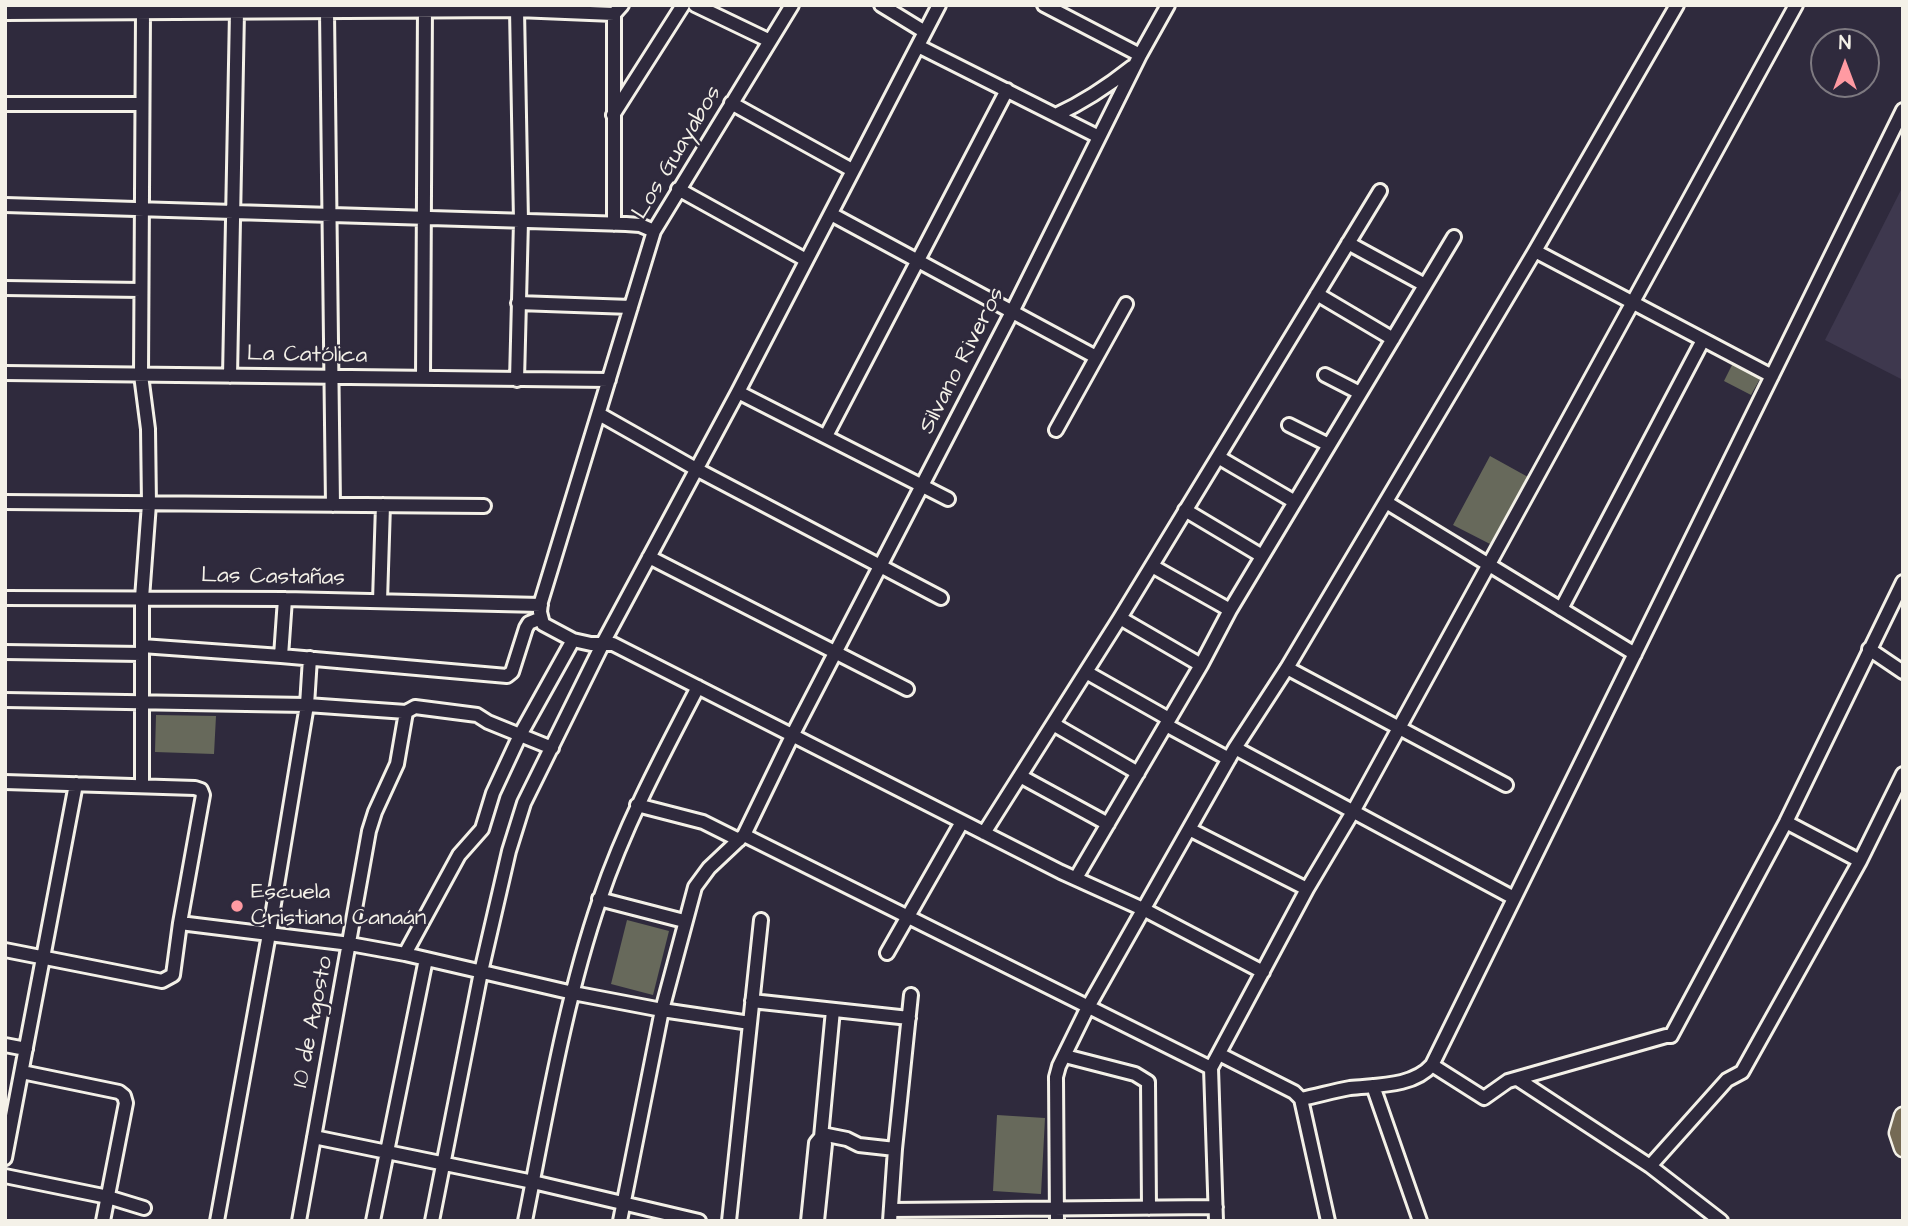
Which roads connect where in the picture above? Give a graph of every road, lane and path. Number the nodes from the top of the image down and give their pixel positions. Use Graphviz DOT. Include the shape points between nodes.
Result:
graph roads {
  1 [pos="683,5"];
  2 [pos="695,5"];
  3 [pos="792,5"];
  4 [pos="881,5"];
  5 [pos="939,5"];
  6 [pos="1044,5"];
  7 [pos="1168,5"];
  8 [pos="1676,5"];
  9 [pos="1796,5"];
  10 [pos="424,8"];
  11 [pos="519,8"];
  12 [pos="175,9"];
  13 [pos="618,9"];
  14 [pos="143,12"];
  15 [pos="237,12"];
  16 [pos="327,12"];
  17 [pos="5,13"];
  18 [pos="925,32"];
  19 [pos="770,41"];
  20 [pos="918,46"];
  21 [pos="1138,59"];
  22 [pos="1007,90"];
  23 [pos="731,103"];
  24 [pos="5,104"];
  25 [pos="142,104"];
  26 [pos="1903,110"];
  27 [pos="1056,115"];
  28 [pos="613,116"];
  29 [pos="1099,137"];
  30 [pos="852,170"];
  31 [pos="678,189"];
  32 [pos="1380,191"];
  33 [pos="5,205"];
  34 [pos="141,209"];
  35 [pos="234,212"];
  36 [pos="328,215"];
  37 [pos="831,215"];
  38 [pos="424,218"];
  39 [pos="520,221"];
  40 [pos="614,224"];
  41 [pos="654,231"];
  42 [pos="1454,237"];
  43 [pos="1348,243"];
  44 [pos="1535,251"];
  45 [pos="806,260"];
  46 [pos="917,262"];
  47 [pos="1425,285"];
  48 [pos="5,288"];
  49 [pos="141,290"];
  50 [pos="1317,294"];
  51 [pos="518,303"];
  52 [pos="1632,303"];
  53 [pos="1126,304"];
  54 [pos="631,307"];
  55 [pos="1012,312"];
  56 [pos="1393,338"];
  57 [pos="1703,340"];
  58 [pos="1096,357"];
  59 [pos="5,373"];
  60 [pos="141,375"];
  61 [pos="1325,375"];
  62 [pos="230,376"];
  63 [pos="1772,376"];
  64 [pos="330,377"];
  65 [pos="423,378"];
  66 [pos="517,380"];
  67 [pos="609,380"];
  68 [pos="738,392"];
  69 [pos="1360,393"];
  70 [pos="599,414"];
  71 [pos="1289,425"];
  72 [pos="1056,429"];
  73 [pos="825,436"];
  74 [pos="1329,445"];
  75 [pos="1218,457"];
  76 [pos="696,469"];
  77 [pos="923,485"];
  78 [pos="948,499"];
  79 [pos="5,502"];
  80 [pos="1295,502"];
  81 [pos="1386,502"];
  82 [pos="149,504"];
  83 [pos="333,505"];
  84 [pos="383,505"];
  85 [pos="484,506"];
  86 [pos="1185,510"];
  87 [pos="1262,556"];
  88 [pos="649,557"];
  89 [pos="1489,565"];
  90 [pos="881,566"];
  91 [pos="1152,566"];
  92 [pos="1903,582"];
  93 [pos="5,598"];
  94 [pos="142,598"];
  95 [pos="285,598"];
  96 [pos="941,598"];
  97 [pos="380,601"];
  98 [pos="1561,609"];
  99 [pos="1230,610"];
  100 [pos="541,612"];
  101 [pos="1120,618"];
  102 [pos="573,640"];
  103 [pos="604,643"];
  104 [pos="1869,649"];
  105 [pos="142,650"];
  106 [pos="5,652"];
  107 [pos="837,652"];
  108 [pos="1635,654"];
  109 [pos="281,656"];
  110 [pos="310,658"];
  111 [pos="1201,666"];
  112 [pos="1287,668"];
  113 [pos="1086,672"];
  114 [pos="1903,672"];
  115 [pos="698,687"];
  116 [pos="907,689"];
  117 [pos="5,700"];
  118 [pos="142,702"];
  119 [pos="307,705"];
  120 [pos="406,712"];
  121 [pos="1168,722"];
  122 [pos="1053,724"];
  123 [pos="1399,727"];
  124 [pos="793,734"];
  125 [pos="520,735"];
  126 [pos="552,748"];
  127 [pos="1232,753"];
  128 [pos="1138,773"];
  129 [pos="1903,774"];
  130 [pos="1020,776"];
  131 [pos="5,782"];
  132 [pos="76,784"];
  133 [pos="1506,785"];
  134 [pos="142,786"];
  135 [pos="637,805"];
  136 [pos="1354,810"];
  137 [pos="962,822"];
  138 [pos="1786,822"];
  139 [pos="1108,824"];
  140 [pos="1189,829"];
  141 [pos="984,833"];
  142 [pos="742,838"];
  143 [pos="1860,861"];
  144 [pos="1076,878"];
  145 [pos="1307,889"];
  146 [pos="1514,898"];
  147 [pos="599,899"];
  148 [pos="1145,910"];
  149 [pos="908,917"];
  150 [pos="761,920"];
  151 [pos="684,921"];
  152 [pos="180,923"];
  153 [pos="269,934"];
  154 [pos="350,944"];
  155 [pos="5,950"];
  156 [pos="887,953"];
  157 [pos="405,954"];
  158 [pos="43,957"];
  159 [pos="426,959"];
  160 [pos="481,972"];
  161 [pos="1263,972"];
  162 [pos="573,993"];
  163 [pos="911,995"];
  164 [pos="752,1001"];
  165 [pos="1088,1007"];
  166 [pos="662,1010"];
  167 [pos="833,1010"];
  168 [pos="909,1018"];
  169 [pos="750,1023"];
  170 [pos="5,1045"];
  171 [pos="26,1049"];
  172 [pos="1219,1054"];
  173 [pos="1065,1056"];
  174 [pos="1432,1065"];
  175 [pos="1211,1069"];
  176 [pos="22,1072"];
  177 [pos="1519,1080"];
  178 [pos="1373,1086"];
  179 [pos="1301,1099"];
  180 [pos="1903,1116"];
  181 [pos="821,1136"];
  182 [pos="314,1137"];
  183 [pos="7,1144"];
  184 [pos="1903,1148"];
  185 [pos="895,1149"];
  186 [pos="386,1153"];
  187 [pos="5,1158"];
  188 [pos="443,1164"];
  189 [pos="1650,1166"];
  190 [pos="5,1176"];
  191 [pos="533,1182"];
  192 [pos="108,1198"];
  193 [pos="623,1203"];
  194 [pos="1216,1207"];
  195 [pos="144,1208"];
  196 [pos="1149,1208"];
  197 [pos="891,1215"];
  198 [pos="1057,1215"];
  199 [pos="103,1221"];
  200 [pos="217,1221"];
  201 [pos="299,1221"];
  202 [pos="373,1221"];
  203 [pos="432,1221"];
  204 [pos="525,1221"];
  205 [pos="620,1221"];
  206 [pos="699,1221"];
  207 [pos="729,1221"];
  208 [pos="808,1221"];
  209 [pos="817,1221"];
  210 [pos="1216,1221"];
  211 [pos="1328,1221"];
  212 [pos="1420,1221"];
  213 [pos="1721,1221"];
  1 -- 28 [label="street"];
  2 -- 19 [label="street"];
  3 -- 19 [label="street, Los Guayabos"];
  4 -- 18 [label="street"];
  5 -- 18 [label="street"];
  6 -- 21 [label="street"];
  7 -- 21 [label="street, Silvano Riveros"];
  8 -- 44 [label="street"];
  9 -- 52 [label="street"];
  10 -- 11 [label="street"];
  10 -- 16 [label="street"];
  10 -- 38 [label="street"];
  11 -- 13 [label="street"];
  11 -- 39 [label="street"];
  12 -- 14 [label="street"];
  12 -- 15 [label="street"];
  13 -- 28 [label="street"];
  14 -- 17 [label="street"];
  14 -- 25 [label="street"];
  15 -- 16 [label="street"];
  15 -- 35 [label="street"];
  16 -- 36 [label="street"];
  18 -- 20 [label="street"];
  19 -- 23 [label="street, Los Guayabos"];
  20 -- 22 [label="street"];
  20 -- 30 [label="street"];
  21 -- 27 [label="street" via="1109,86"];
  21 -- 29 [label="street, Silvano Riveros"];
  22 -- 27 [label="street"];
  22 -- 46 [label="street"];
  23 -- 30 [label="street"];
  23 -- 31 [label="street, Los Guayabos"];
  24 -- 25 [label="street"];
  25 -- 34 [label="street"];
  26 -- 63 [label="street"];
  27 -- 29 [label="street"];
  28 -- 40 [label="street"];
  29 -- 55 [label="street, Silvano Riveros"];
  30 -- 37 [label="street"];
  31 -- 41 [label="street, Los Guayabos"];
  31 -- 45 [label="street"];
  32 -- 43 [label="street"];
  33 -- 34 [label="street"];
  34 -- 35 [label="street"];
  34 -- 49 [label="street"];
  35 -- 36 [label="street"];
  35 -- 62 [label="street"];
  36 -- 38 [label="street"];
  36 -- 64 [label="street"];
  37 -- 45 [label="street"];
  37 -- 46 [label="street"];
  38 -- 39 [label="street"];
  38 -- 65 [label="street"];
  39 -- 40 [label="street"];
  39 -- 51 [label="street"];
  40 -- 41 [label="street"];
  41 -- 54 [label="street, Los Guayabos"];
  42 -- 47 [label="street"];
  43 -- 47 [label="street"];
  43 -- 50 [label="street"];
  44 -- 52 [label="street"];
  44 -- 81 [label="street"];
  45 -- 68 [label="street"];
  46 -- 55 [label="street"];
  46 -- 73 [label="street"];
  47 -- 56 [label="street"];
  48 -- 49 [label="street"];
  49 -- 60 [label="street"];
  50 -- 56 [label="street"];
  50 -- 75 [label="street"];
  51 -- 54 [label="street"];
  51 -- 66 [label="street"];
  52 -- 57 [label="street"];
  52 -- 89 [label="street"];
  53 -- 58 [label="street"];
  54 -- 67 [label="street, Los Guayabos"];
  55 -- 58 [label="street"];
  55 -- 77 [label="street, Silvano Riveros"];
  56 -- 69 [label="street"];
  57 -- 63 [label="street"];
  57 -- 98 [label="street"];
  58 -- 72 [label="street"];
  59 -- 60 [label="street, La Católica"];
  60 -- 62 [label="street, La Católica"];
  60 -- 82 [label="street" via="148,429"];
  61 -- 69 [label="street"];
  62 -- 64 [label="street, La Católica"];
  63 -- 108 [label="street"];
  64 -- 65 [label="street, La Católica"];
  64 -- 83 [label="street"];
  65 -- 66 [label="street, La Católica"];
  66 -- 67 [label="street, La Católica"];
  67 -- 70 [label="street, Los Guayabos"];
  68 -- 73 [label="street"];
  68 -- 76 [label="street"];
  69 -- 74 [label="street"];
  70 -- 76 [label="street"];
  70 -- 100 [label="street, Los Guayabos"];
  71 -- 74 [label="street"];
  73 -- 77 [label="street"];
  74 -- 80 [label="street"];
  75 -- 80 [label="street"];
  75 -- 86 [label="street"];
  76 -- 88 [label="street"];
  76 -- 90 [label="street"];
  77 -- 78 [label="street"];
  77 -- 90 [label="street, Silvano Riveros"];
  79 -- 82 [label="street"];
  80 -- 87 [label="street"];
  81 -- 89 [label="street"];
  81 -- 112 [label="street"];
  82 -- 83 [label="street"];
  82 -- 94 [label="street"];
  83 -- 84 [label="street"];
  84 -- 85 [label="street"];
  84 -- 97 [label="street"];
  86 -- 87 [label="street"];
  86 -- 91 [label="street"];
  87 -- 99 [label="street"];
  88 -- 103 [label="street"];
  88 -- 107 [label="street"];
  89 -- 98 [label="street"];
  89 -- 123 [label="street"];
  90 -- 96 [label="street"];
  90 -- 107 [label="street, Silvano Riveros"];
  91 -- 99 [label="street"];
  91 -- 101 [label="street"];
  92 -- 104 [label="street"];
  93 -- 94 [label="street, Las Castañas"];
  94 -- 95 [label="street, Las Castañas"];
  94 -- 105 [label="street"];
  95 -- 97 [label="street, Las Castañas"];
  95 -- 109 [label="street"];
  97 -- 100 [label="street, Las Castañas"];
  98 -- 108 [label="street"];
  99 -- 111 [label="street"];
  100 -- 102 [label="street" via="543,624"];
  100 -- 110 [label="street" via="526,628 507,676"];
  101 -- 111 [label="street"];
  101 -- 113 [label="street"];
  102 -- 103 [label="street"];
  102 -- 125 [label="street"];
  103 -- 115 [label="street"];
  103 -- 126 [label="street"];
  104 -- 114 [label="street"];
  104 -- 138 [label="street"];
  105 -- 106 [label="street"];
  105 -- 109 [label="street"];
  105 -- 118 [label="street"];
  107 -- 116 [label="street"];
  107 -- 124 [label="street, Silvano Riveros"];
  108 -- 146 [label="street"];
  109 -- 110 [label="street"];
  110 -- 119 [label="street"];
  111 -- 121 [label="street"];
  112 -- 123 [label="street"];
  112 -- 127 [label="street"];
  113 -- 121 [label="street"];
  113 -- 122 [label="street"];
  115 -- 124 [label="street"];
  115 -- 135 [label="street"];
  117 -- 118 [label="street"];
  118 -- 119 [label="street"];
  118 -- 134 [label="street"];
  119 -- 120 [label="street"];
  119 -- 153 [label="street"];
  120 -- 125 [label="street" via="415,707 477,715"];
  120 -- 154 [label="street, 10 de Agosto" via="397,764 369,831"];
  121 -- 127 [label="street"];
  121 -- 128 [label="street"];
  122 -- 128 [label="street"];
  122 -- 130 [label="street"];
  123 -- 133 [label="street"];
  123 -- 136 [label="street"];
  124 -- 137 [label="street"];
  124 -- 142 [label="street, Silvano Riveros"];
  125 -- 126 [label="street"];
  125 -- 157 [label="street" via="482,829 459,855"];
  126 -- 160 [label="street" via="518,820"];
  127 -- 136 [label="street"];
  127 -- 140 [label="street"];
  128 -- 139 [label="street"];
  129 -- 143 [label="street"];
  130 -- 139 [label="street"];
  130 -- 141 [label="street"];
  131 -- 132 [label="street"];
  132 -- 134 [label="street"];
  132 -- 158 [label="street"];
  134 -- 152 [label="street" via="195,788 203,795"];
  135 -- 142 [label="street" via="703,822"];
  135 -- 147 [label="street"];
  136 -- 145 [label="street"];
  136 -- 146 [label="street"];
  137 -- 141 [label="street"];
  137 -- 149 [label="street"];
  138 -- 143 [label="street"];
  138 -- 177 [label="street" via="1671,1036"];
  139 -- 144 [label="street"];
  140 -- 145 [label="street"];
  140 -- 148 [label="street"];
  141 -- 144 [label="street"];
  142 -- 149 [label="street"];
  142 -- 151 [label="street" via="695,887"];
  143 -- 189 [label="street" via="1742,1072 1727,1080"];
  144 -- 148 [label="street"];
  145 -- 161 [label="street"];
  146 -- 174 [label="street"];
  147 -- 151 [label="street"];
  147 -- 162 [label="street"];
  148 -- 161 [label="street"];
  148 -- 165 [label="street"];
  149 -- 156 [label="street"];
  149 -- 165 [label="street"];
  150 -- 164 [label="street"];
  151 -- 166 [label="street"];
  152 -- 153 [label="street"];
  152 -- 158 [label="street" via="173,975 162,981"];
  153 -- 154 [label="street"];
  153 -- 200 [label="street"];
  154 -- 157 [label="street"];
  154 -- 182 [label="street, 10 de Agosto"];
  155 -- 158 [label="street"];
  157 -- 159 [label="street"];
  158 -- 171 [label="street"];
  159 -- 160 [label="street"];
  159 -- 186 [label="street"];
  160 -- 162 [label="street"];
  160 -- 188 [label="street"];
  161 -- 172 [label="street"];
  162 -- 166 [label="street"];
  162 -- 191 [label="street"];
  163 -- 168 [label="street"];
  164 -- 167 [label="street"];
  164 -- 169 [label="street"];
  165 -- 173 [label="street"];
  165 -- 175 [label="street"];
  166 -- 169 [label="street"];
  166 -- 193 [label="street"];
  167 -- 168 [label="street"];
  167 -- 181 [label="street"];
  168 -- 185 [label="street"];
  169 -- 207 [label="street"];
  170 -- 171 [label="street"];
  171 -- 176 [label="street"];
  172 -- 175 [label="street"];
  172 -- 179 [label="street"];
  173 -- 196 [label="street" via="1135,1074 1148,1082"];
  173 -- 198 [label="street" via="1056,1077"];
  174 -- 177 [label="street" via="1483,1098 1508,1081"];
  174 -- 178 [label="street" via="1412,1079"];
  175 -- 194 [label="street"];
  176 -- 183 [label="street"];
  176 -- 192 [label="street" via="124,1096 127,1103"];
  177 -- 189 [label="street"];
  178 -- 179 [label="street"];
  178 -- 212 [label="street"];
  179 -- 211 [label="street"];
  180 -- 184 [label="main road" via="1898,1133"];
  181 -- 185 [label="street"];
  181 -- 208 [label="street" via="816,1143"];
  181 -- 209 [label="street" via="825,1144"];
  182 -- 186 [label="street"];
  182 -- 201 [label="street, 10 de Agosto"];
  183 -- 187 [label="street"];
  185 -- 197 [label="street"];
  186 -- 188 [label="street"];
  186 -- 202 [label="street"];
  188 -- 191 [label="street"];
  188 -- 203 [label="street"];
  189 -- 213 [label="street"];
  190 -- 192 [label="street"];
  191 -- 193 [label="street"];
  191 -- 204 [label="street"];
  192 -- 195 [label="street"];
  192 -- 199 [label="street"];
  193 -- 205 [label="street"];
  193 -- 206 [label="street"];
  194 -- 196 [label="street"];
  194 -- 210 [label="street"];
  196 -- 198 [label="street"];
  197 -- 198 [label="street"];
}
